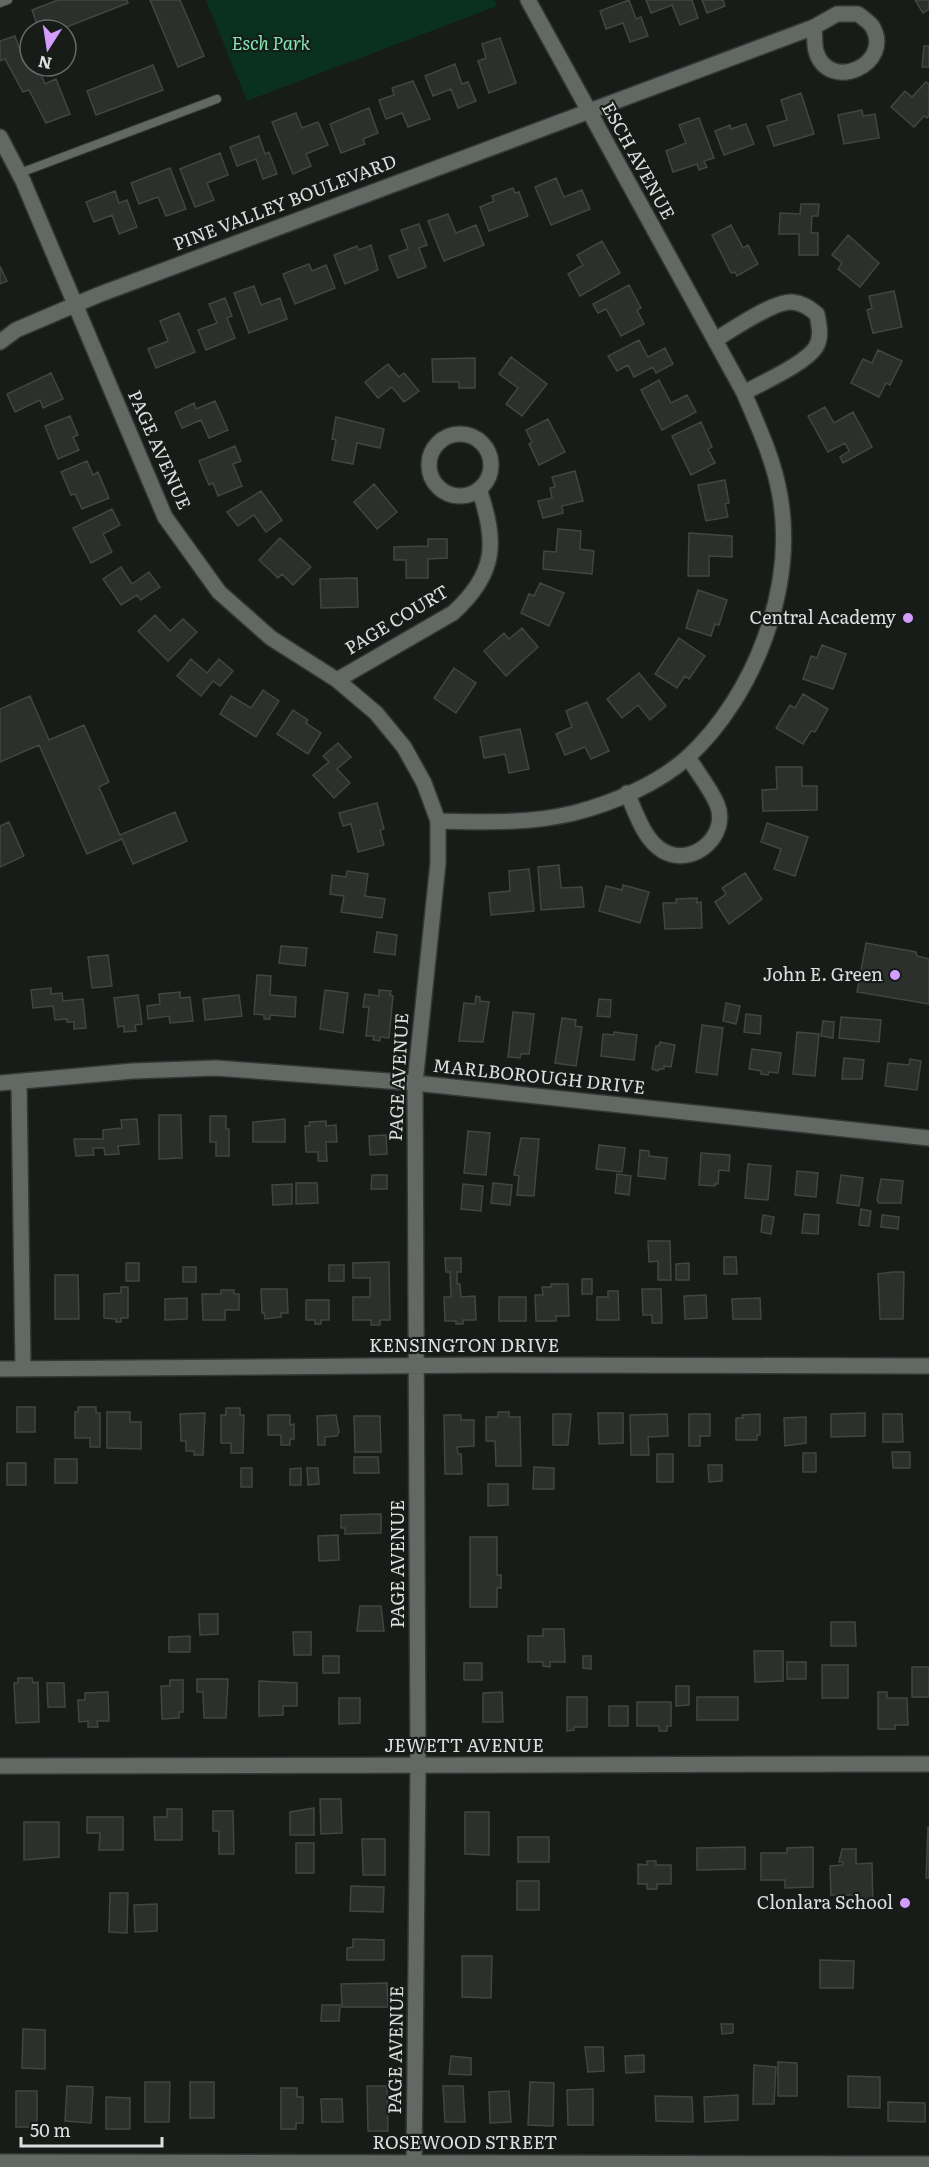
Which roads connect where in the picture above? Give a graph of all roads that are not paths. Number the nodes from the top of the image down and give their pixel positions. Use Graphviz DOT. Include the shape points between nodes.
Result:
graph roads {
  1 [pos="8,0"];
  2 [pos="528,0"];
  3 [pos="0,3"];
  4 [pos="814,27"];
  5 [pos="217,99"];
  6 [pos="587,110"];
  7 [pos="0,137"];
  8 [pos="20,173"];
  9 [pos="75,304"];
  10 [pos="715,340"];
  11 [pos="0,342"];
  12 [pos="744,393"];
  13 [pos="479,489"];
  14 [pos="337,680"];
  15 [pos="688,757"];
  16 [pos="627,794"];
  17 [pos="438,821"];
  18 [pos="20,1082"];
  19 [pos="0,1083"];
  20 [pos="415,1083"];
  21 [pos="929,1138"];
  22 [pos="416,1366"];
  23 [pos="929,1366"];
  24 [pos="0,1369"];
  25 [pos="23,1370"];
  26 [pos="929,1764"];
  27 [pos="0,1766"];
  28 [pos="418,1766"];
  29 [pos="0,2162"];
  30 [pos="414,2165"];
  31 [pos="926,2165"];
  1 -- 3 [label="lane"];
  2 -- 6 [label="street, ESCH AVENUE"];
  4 -- 4 [label="street" via="816,51 824,65 837,72 854,72 870,62 876,45 872,26 858,14 837,14"];
  4 -- 6 [label="street, PINE VALLEY BOULEVARD"];
  5 -- 8 [label="lane"];
  6 -- 9 [label="street, PINE VALLEY BOULEVARD"];
  6 -- 10 [label="street, ESCH AVENUE"];
  7 -- 8 [label="street, PAGE AVENUE"];
  8 -- 9 [label="street, PAGE AVENUE"];
  9 -- 11 [label="street, PINE VALLEY BOULEVARD" via="16,330"];
  9 -- 14 [label="street, PAGE AVENUE" via="165,517 194,560 219,592 271,638"];
  10 -- 12 [label="street, ESCH AVENUE"];
  10 -- 12 [label="street" via="778,305 805,304 818,314 821,331 817,346 806,357"];
  12 -- 15 [label="street, ESCH AVENUE" via="765,441 780,496 782,558 772,616 750,674"];
  13 -- 13 [label="street" via="490,473 491,463 483,445 466,435 438,443 430,461 434,481 450,494 460,496"];
  13 -- 14 [label="street, PAGE COURT" via="492,543 488,567 468,599 453,613"];
  14 -- 17 [label="street, PAGE AVENUE" via="376,713 404,747 424,783"];
  15 -- 16 [label="street, ESCH AVENUE" via="660,778"];
  15 -- 16 [label="street" via="718,805 719,824 714,839 700,852 665,853 649,840"];
  16 -- 17 [label="street, ESCH AVENUE" via="575,813 521,821"];
  17 -- 20 [label="street, PAGE AVENUE" via="438,863"];
  18 -- 19 [label="street, MARLBOROUGH DRIVE"];
  18 -- 20 [label="street, MARLBOROUGH DRIVE" via="216,1068"];
  18 -- 25 [label="street"];
  20 -- 21 [label="street, MARLBOROUGH DRIVE"];
  20 -- 22 [label="street, PAGE AVENUE"];
  22 -- 23 [label="street, KENSINGTON DRIVE"];
  22 -- 25 [label="street, KENSINGTON DRIVE"];
  22 -- 28 [label="street, PAGE AVENUE"];
  24 -- 25 [label="street, KENSINGTON DRIVE"];
  26 -- 28 [label="street, JEWETT AVENUE"];
  27 -- 28 [label="street, JEWETT AVENUE"];
  28 -- 30 [label="street, PAGE AVENUE"];
  29 -- 30 [label="street, ROSEWOOD STREET"];
  30 -- 31 [label="street, ROSEWOOD STREET"];
}
